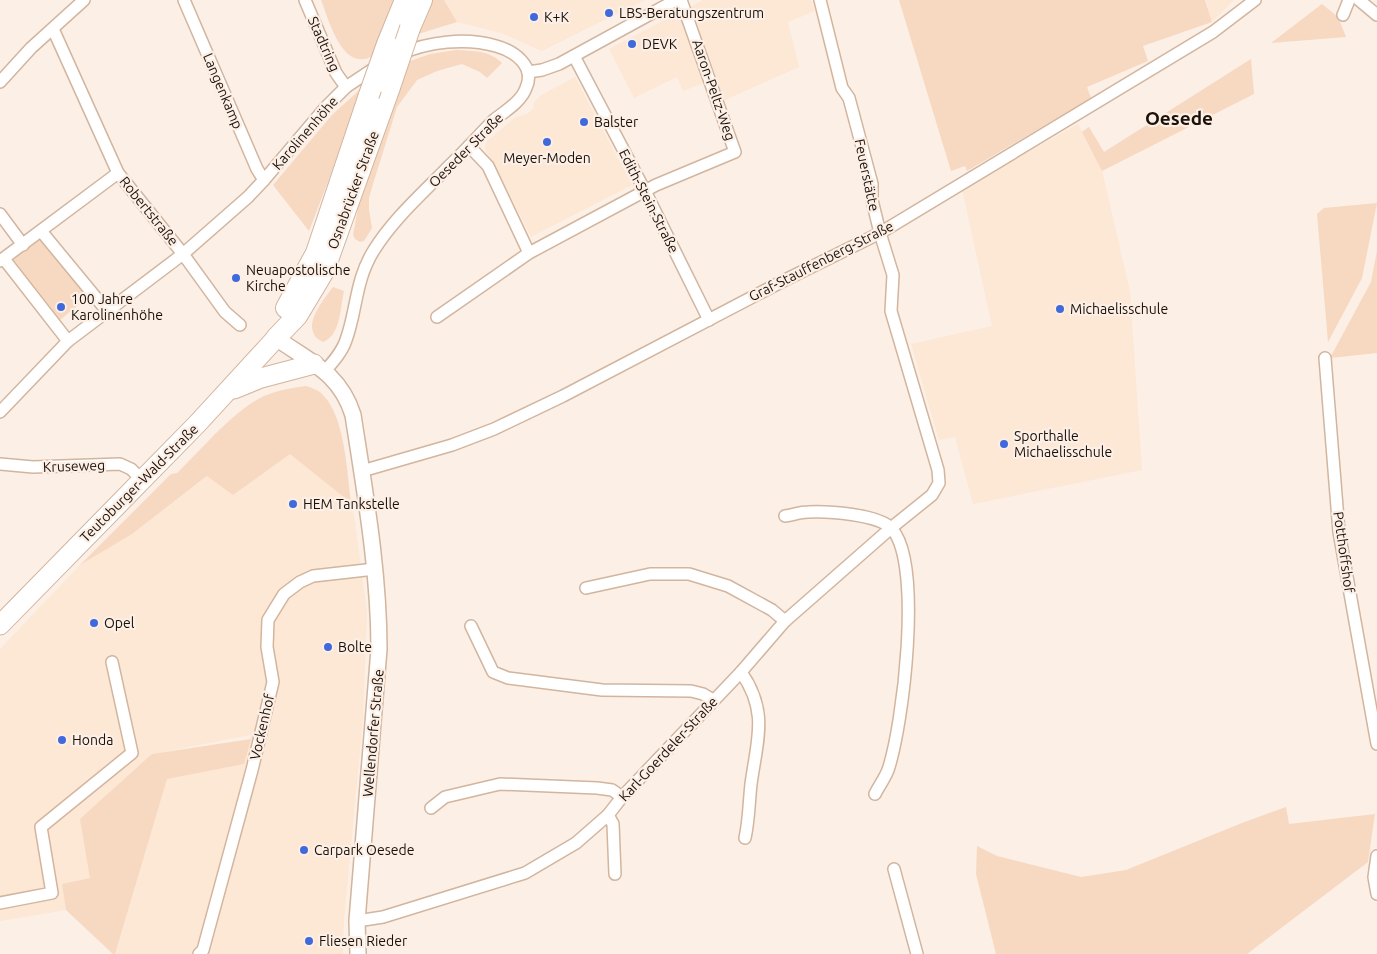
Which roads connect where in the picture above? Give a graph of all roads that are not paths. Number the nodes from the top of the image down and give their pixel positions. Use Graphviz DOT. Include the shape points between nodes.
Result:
graph roads {
  1 [pos="84,0"];
  2 [pos="184,0"];
  3 [pos="305,0"];
  4 [pos="405,0"];
  5 [pos="422,0"];
  6 [pos="676,0"];
  7 [pos="681,0"];
  8 [pos="820,0"];
  9 [pos="1255,0"];
  10 [pos="1349,0"];
  11 [pos="1359,0"];
  12 [pos="1343,14"];
  13 [pos="1377,14"];
  14 [pos="53,29"];
  15 [pos="574,56"];
  16 [pos="528,72"];
  17 [pos="0,82"];
  18 [pos="346,87"];
  19 [pos="469,146"];
  20 [pos="118,173"];
  21 [pos="264,180"];
  22 [pos="645,191"];
  23 [pos="0,214"];
  24 [pos="41,231"];
  25 [pos="880,233"];
  26 [pos="23,246"];
  27 [pos="529,253"];
  28 [pos="183,254"];
  29 [pos="2,260"];
  30 [pos="107,311"];
  31 [pos="437,317"];
  32 [pos="709,320"];
  33 [pos="240,325"];
  34 [pos="276,338"];
  35 [pos="68,341"];
  36 [pos="1324,358"];
  37 [pos="320,368"];
  38 [pos="230,390"];
  39 [pos="0,412"];
  40 [pos="0,464"];
  41 [pos="362,471"];
  42 [pos="142,480"];
  43 [pos="932,495"];
  44 [pos="785,516"];
  45 [pos="891,528"];
  46 [pos="375,569"];
  47 [pos="586,588"];
  48 [pos="785,621"];
  49 [pos="0,625"];
  50 [pos="470,626"];
  51 [pos="112,662"];
  52 [pos="742,672"];
  53 [pos="713,700"];
  54 [pos="1377,744"];
  55 [pos="875,794"];
  56 [pos="622,797"];
  57 [pos="431,808"];
  58 [pos="608,815"];
  59 [pos="745,838"];
  60 [pos="1377,856"];
  61 [pos="894,869"];
  62 [pos="614,874"];
  63 [pos="1377,894"];
  64 [pos="0,903"];
  65 [pos="357,921"];
  66 [pos="199,954"];
  67 [pos="358,954"];
  68 [pos="917,954"];
  1 -- 14 [label="street"];
  2 -- 21 [label="street, Langenkamp"];
  3 -- 18 [label="street, Stadtring" via="336,73"];
  4 -- 34 [label="highway, Osnabrücker Straße, bridge" via="316,253 285,309"];
  5 -- 34 [label="highway, Osnabrücker Straße, bridge" via="324,271 297,316"];
  6 -- 15 [label="street"];
  7 -- 22 [label="street, Aaron-Peltz-Weg" via="735,152"];
  8 -- 25 [label="street, Feuerstätte" via="842,88 849,98 872,184 872,200"];
  9 -- 25 [label="street, Graf-Stauffenberg-Straße" via="1213,32"];
  10 -- 12 [label="street"];
  11 -- 13 [label="street"];
  14 -- 17 [label="street"];
  14 -- 20 [label="street, Robertstraße"];
  15 -- 16 [label="street" via="542,70"];
  15 -- 22 [label="street, Edith-Stein-Straße"];
  16 -- 18 [label="street, Karolinenhöhe" via="521,59 506,49 474,42 453,42 411,50 373,68"];
  16 -- 19 [label="street, Oeseder Straße" via="527,88 523,94"];
  18 -- 21 [label="street, Karolinenhöhe"];
  19 -- 27 [label="street" via="488,166"];
  19 -- 37 [label="street, Oeseder Straße" via="402,214 373,251 357,291 343,348"];
  20 -- 24 [label="street"];
  20 -- 28 [label="street, Robertstraße"];
  21 -- 28 [label="street, Karolinenhöhe"];
  22 -- 27 [label="street"];
  22 -- 32 [label="street, Edith-Stein-Straße"];
  23 -- 26 [label="street"];
  24 -- 26 [label="street"];
  24 -- 30 [label="street"];
  25 -- 32 [label="street, Graf-Stauffenberg-Straße"];
  25 -- 43 [label="street, Feuerstätte" via="892,275 891,311 938,470 939,483"];
  26 -- 29 [label="street"];
  27 -- 31 [label="street"];
  28 -- 30 [label="street, Karolinenhöhe"];
  28 -- 33 [label="street, Robertstraße" via="225,312"];
  29 -- 35 [label="street"];
  30 -- 35 [label="street, Karolinenhöhe"];
  32 -- 41 [label="street, Graf-Stauffenberg-Straße" via="494,429"];
  34 -- 37 [label="street, Wellendorfer Straße"];
  34 -- 38 [label="main road, Teutoburger-Wald-Straße"];
  35 -- 39 [label="street, Karolinenhöhe"];
  36 -- 54 [label="street, Potthoffshof" via="1339,532"];
  37 -- 38 [label="main road" via="261,378"];
  37 -- 41 [label="street, Wellendorfer Straße" via="342,388 349,402"];
  38 -- 42 [label="main road, Teutoburger-Wald-Straße"];
  40 -- 42 [label="street, Kruseweg" via="33,467 120,464"];
  41 -- 46 [label="street, Wellendorfer Straße"];
  42 -- 49 [label="main road, Teutoburger-Wald-Straße"];
  43 -- 45 [label="street, Karl-Goerdeler-Straße"];
  44 -- 45 [label="street" via="837,512 872,518"];
  45 -- 48 [label="street, Karl-Goerdeler-Straße"];
  45 -- 55 [label="street" via="908,575 908,650 898,729 888,772"];
  46 -- 65 [label="street, Wellendorfer Straße" via="379,609 378,666"];
  46 -- 66 [label="street, Vockenhof" via="313,576 300,582 284,594 268,620 266,647 273,682 252,770 203,950"];
  47 -- 48 [label="street" via="650,574 689,574 728,586 772,610"];
  48 -- 52 [label="street, Karl-Goerdeler-Straße"];
  50 -- 53 [label="street" via="493,672 508,678 602,690 690,691"];
  51 -- 64 [label="street" via="132,753 41,826 52,893"];
  52 -- 53 [label="street, Karl-Goerdeler-Straße"];
  52 -- 59 [label="street" via="758,708 759,735"];
  53 -- 56 [label="street, Karl-Goerdeler-Straße"];
  56 -- 57 [label="street" via="612,790 597,788 500,784 445,797"];
  56 -- 58 [label="street, Karl-Goerdeler-Straße"];
  58 -- 62 [label="street" via="613,824"];
  58 -- 65 [label="street, Karl-Goerdeler-Straße" via="576,843 525,874 383,917"];
  60 -- 63 [label="street" via="1374,878"];
  61 -- 68 [label="street"];
  65 -- 67 [label="street, Wellendorfer Straße"];
}
